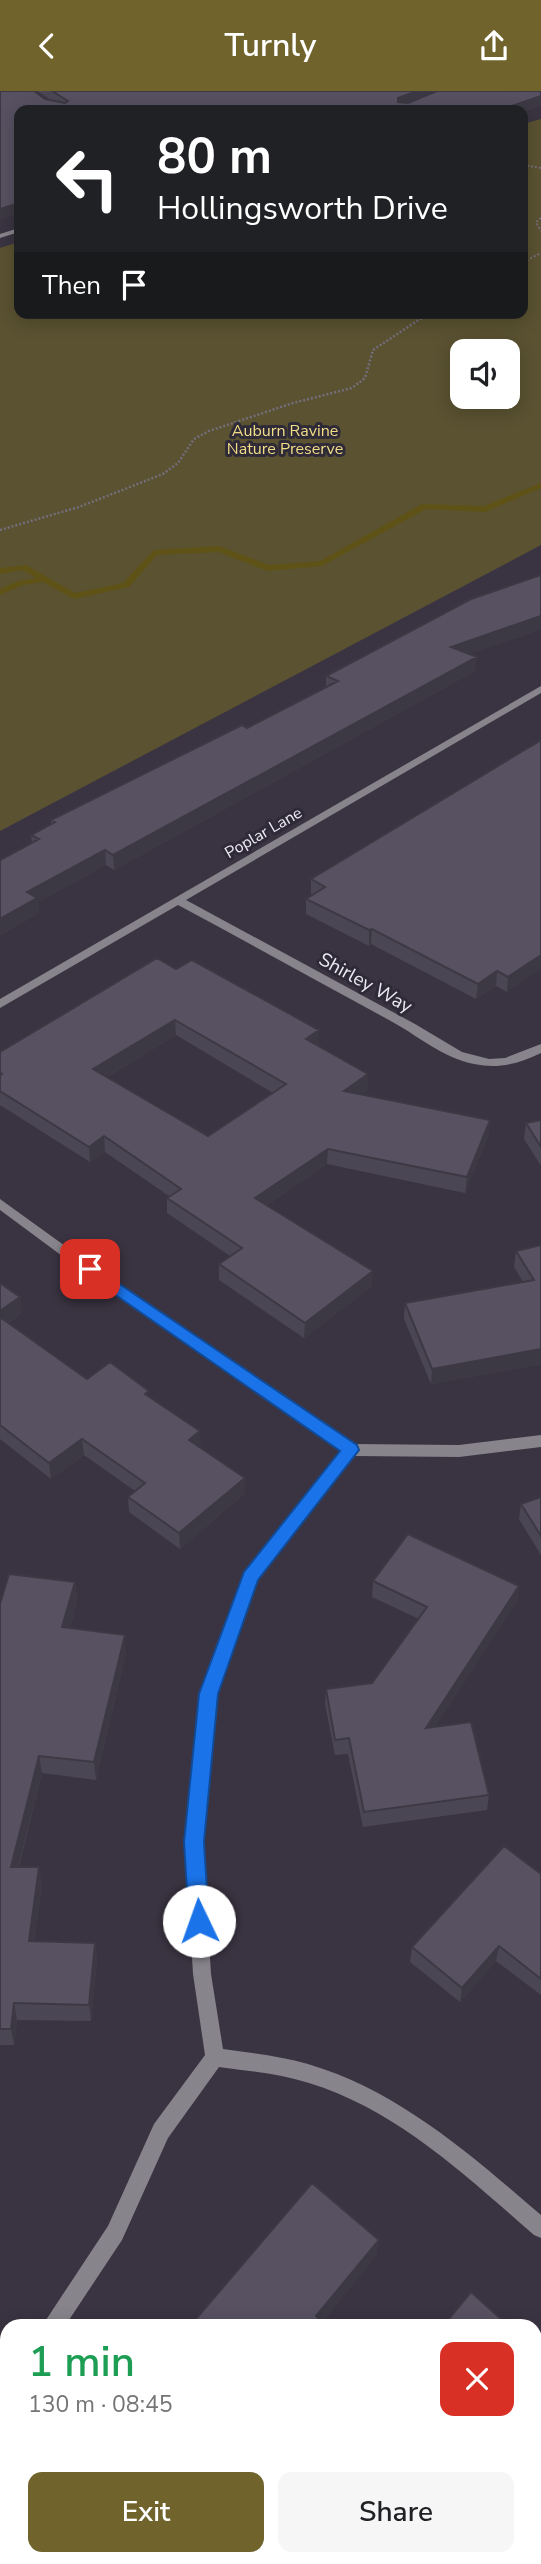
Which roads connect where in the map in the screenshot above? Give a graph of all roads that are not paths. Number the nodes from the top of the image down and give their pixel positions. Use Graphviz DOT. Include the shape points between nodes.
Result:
graph roads {
  1 [pos="541,689"];
  2 [pos="178,900"];
  3 [pos="0,1004"];
  4 [pos="541,1048"];
  5 [pos="0,1203"];
  6 [pos="541,1440"];
  7 [pos="351,1450"];
  8 [pos="215,2057"];
  9 [pos="541,2228"];
  10 [pos="57,2319"];
  1 -- 2 [label="street, Poplar Lane"];
  2 -- 3 [label="street, Poplar Lane"];
  2 -- 4 [label="street, Shirley Way" via="411,1027 446,1052 491,1065"];
  5 -- 7 [label="street" via="128,1298"];
  6 -- 7 [label="street" via="459,1451"];
  7 -- 8 [label="street" via="250,1577 209,1694 194,1842 202,1974"];
  8 -- 9 [label="street" via="310,2074 378,2102 454,2154"];
  8 -- 10 [label="street" via="162,2131 116,2233"];
}
